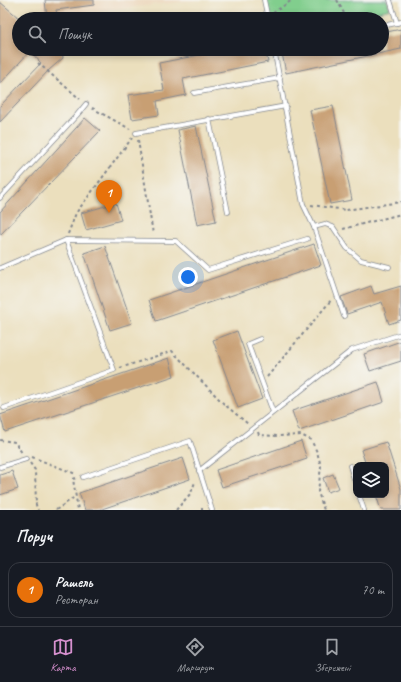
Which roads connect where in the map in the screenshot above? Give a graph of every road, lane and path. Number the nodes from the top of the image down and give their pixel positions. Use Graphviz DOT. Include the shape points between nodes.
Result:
graph roads {
  1 [pos="264,0"];
  2 [pos="292,0"];
  3 [pos="337,0"];
  4 [pos="390,0"];
  5 [pos="267,12"];
  6 [pos="276,12"];
  7 [pos="343,12"];
  8 [pos="399,23"];
  9 [pos="389,25"];
  10 [pos="275,56"];
  11 [pos="280,78"];
  12 [pos="194,93"];
  13 [pos="86,104"];
  14 [pos="286,106"];
  15 [pos="209,119"];
  16 [pos="136,133"];
  17 [pos="0,198"];
  18 [pos="401,202"];
  19 [pos="303,204"];
  20 [pos="228,212"];
  21 [pos="401,214"];
  22 [pos="314,227"];
  23 [pos="336,231"];
  24 [pos="307,239"];
  25 [pos="66,240"];
  26 [pos="154,241"];
  27 [pos="389,267"];
  28 [pos="0,268"];
  29 [pos="336,294"];
  30 [pos="344,316"];
  31 [pos="401,334"];
  32 [pos="260,339"];
  33 [pos="114,370"];
  34 [pos="264,380"];
  35 [pos="4,408"];
  36 [pos="273,412"];
  37 [pos="253,419"];
  38 [pos="247,424"];
  39 [pos="255,427"];
  40 [pos="0,440"];
  41 [pos="26,459"];
  42 [pos="350,466"];
  43 [pos="0,467"];
  44 [pos="199,471"];
  45 [pos="353,476"];
  46 [pos="83,477"];
  47 [pos="76,496"];
  48 [pos="360,498"];
  49 [pos="38,510"];
  50 [pos="56,510"];
  51 [pos="78,510"];
  52 [pos="176,510"];
  53 [pos="212,510"];
  54 [pos="324,510"];
  55 [pos="364,510"];
  1 -- 5 [label="lane"];
  2 -- 6 [label="path"];
  3 -- 7 [label="path"];
  4 -- 8 [label="lane"];
  8 -- 9 [label="lane"];
  10 -- 11 [label="lane"];
  11 -- 12 [label="lane"];
  11 -- 14 [label="lane"];
  13 -- 17 [label="lane"];
  14 -- 15 [label="lane"];
  14 -- 19 [label="lane"];
  15 -- 16 [label="lane"];
  15 -- 20 [label="lane"];
  16 -- 25 [label="path" via="76,213"];
  16 -- 26 [label="path"];
  18 -- 19 [label="path" via="346,210"];
  19 -- 22 [label="lane"];
  21 -- 23 [label="path"];
  22 -- 23 [label="lane" via="325,224 334,227"];
  22 -- 29 [label="lane"];
  23 -- 27 [label="lane" via="347,248 361,260"];
  24 -- 26 [label="lane" via="208,270 176,241"];
  25 -- 26 [label="lane"];
  25 -- 28 [label="lane"];
  25 -- 33 [label="lane"];
  29 -- 30 [label="lane"];
  29 -- 34 [label="path"];
  31 -- 36 [label="lane" via="352,350"];
  32 -- 36 [label="lane" via="248,344"];
  33 -- 35 [label="lane"];
  33 -- 38 [label="path" via="172,351"];
  36 -- 39 [label="lane"];
  37 -- 38 [label="path"];
  38 -- 39 [label="path"];
  39 -- 44 [label="lane"];
  39 -- 54 [label="path" via="260,435 301,435 311,440 321,466 318,492"];
  40 -- 41 [label="path" via="14,442"];
  41 -- 43 [label="lane"];
  41 -- 46 [label="path" via="33,456"];
  41 -- 49 [label="path" via="35,470"];
  42 -- 45 [label="lane"];
  44 -- 46 [label="lane" via="190,441"];
  44 -- 52 [label="path" via="191,493"];
  44 -- 53 [label="lane"];
  46 -- 47 [label="path" via="73,479"];
  47 -- 50 [label="path"];
  47 -- 51 [label="path"];
  48 -- 55 [label="lane"];
}
